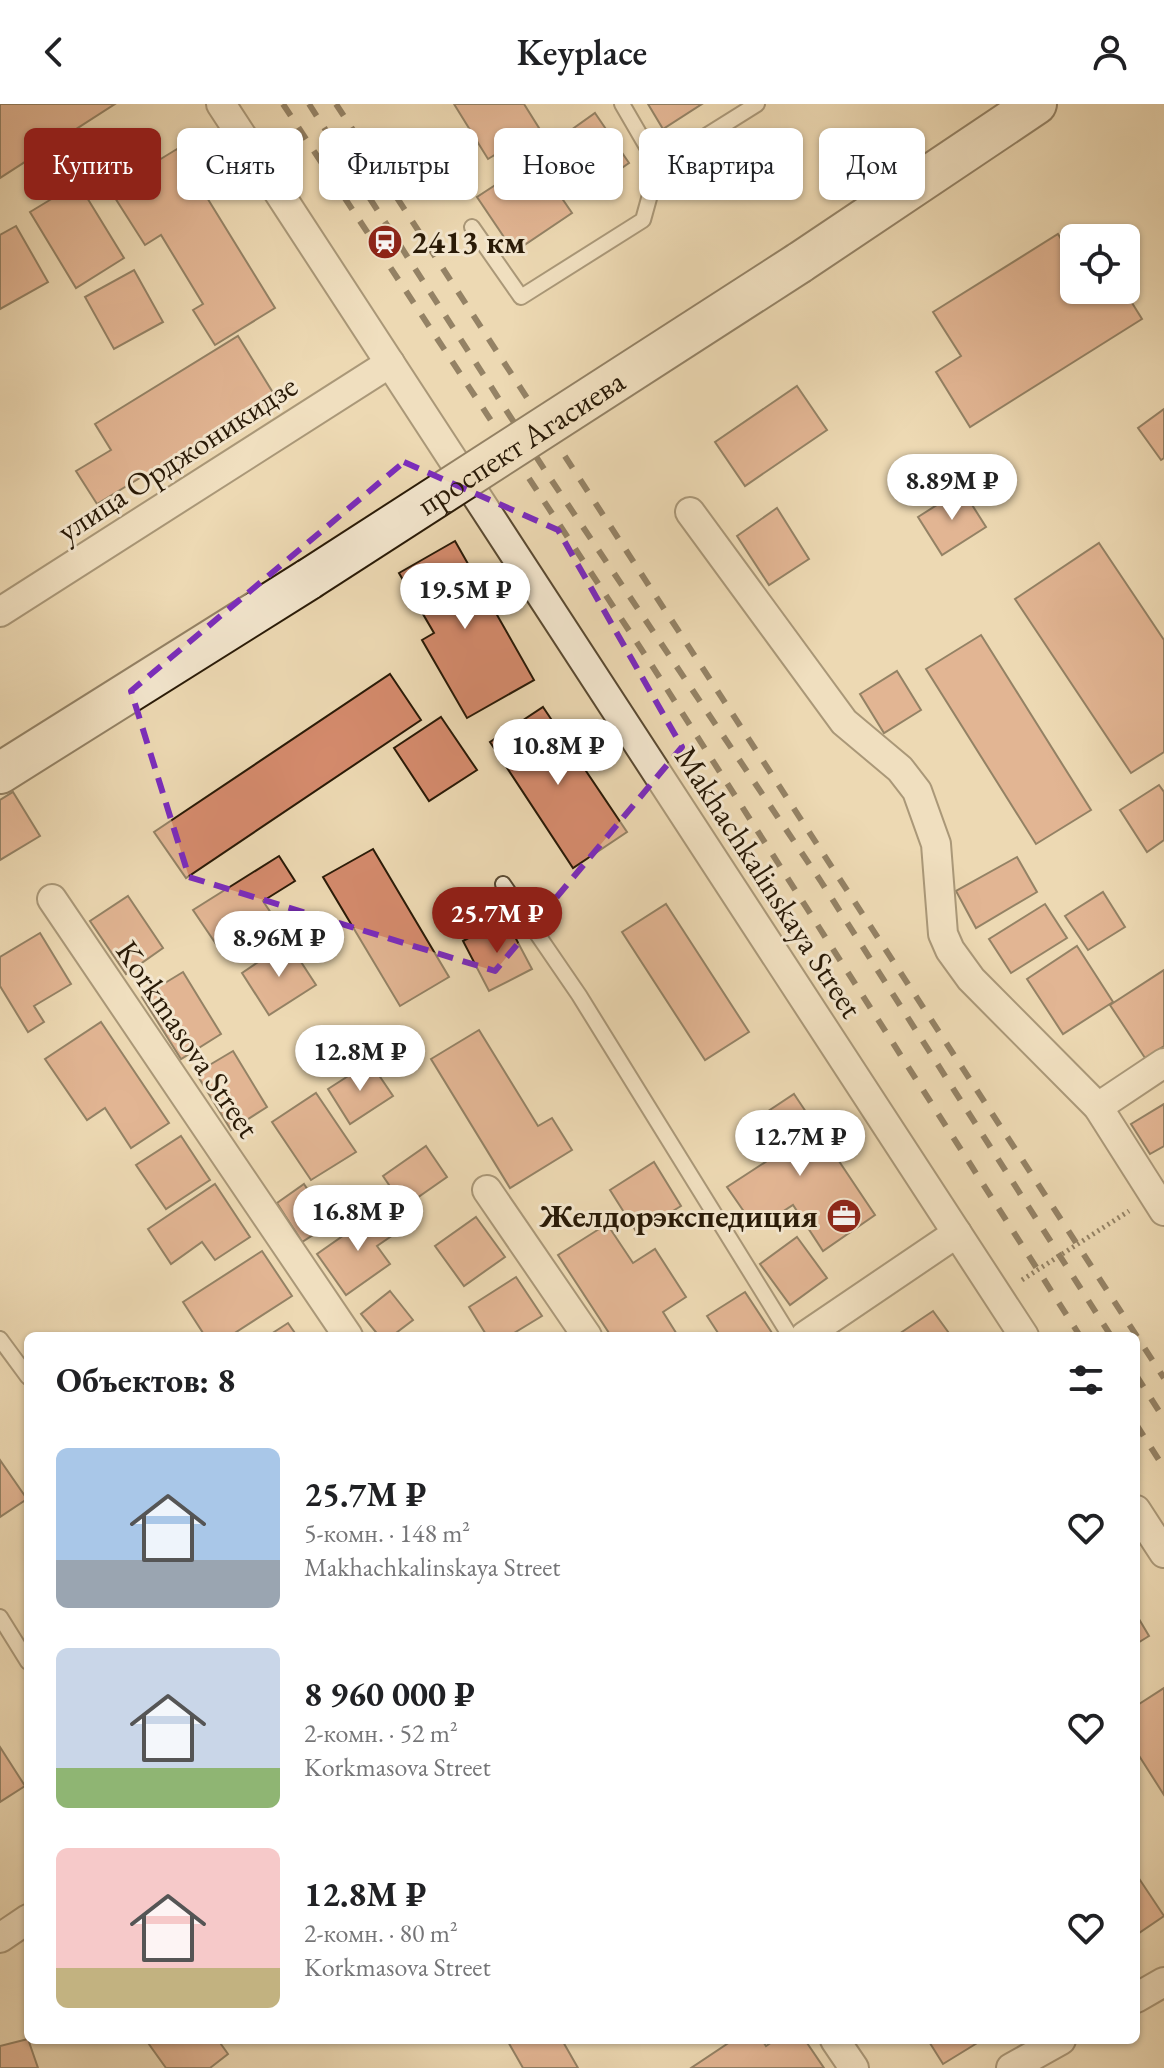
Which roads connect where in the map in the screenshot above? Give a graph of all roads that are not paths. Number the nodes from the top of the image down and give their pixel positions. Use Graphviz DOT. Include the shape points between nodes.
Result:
graph roads {
  1 [pos="221,104"];
  2 [pos="622,104"];
  3 [pos="757,104"];
  4 [pos="1036,104"];
  5 [pos="719,128"];
  6 [pos="639,133"];
  7 [pos="649,200"];
  8 [pos="472,227"];
  9 [pos="390,363"];
  10 [pos="690,512"];
  11 [pos="0,612"];
  12 [pos="0,773"];
  13 [pos="503,884"];
  14 [pos="52,899"];
  15 [pos="1164,1063"];
  16 [pos="1098,1107"];
  17 [pos="487,1190"];
  18 [pos="1159,1202"];
  19 [pos="957,1233"];
  20 [pos="345,1332"];
  21 [pos="584,1332"];
  22 [pos="788,1332"];
  23 [pos="811,1332"];
  24 [pos="1021,1332"];
  25 [pos="0,1339"];
  26 [pos="24,1372"];
  27 [pos="1140,1516"];
  28 [pos="1164,1553"];
  29 [pos="0,1617"];
  30 [pos="24,1656"];
  31 [pos="24,1922"];
  32 [pos="0,1938"];
  33 [pos="1164,1982"];
  34 [pos="1140,1996"];
  35 [pos="838,2044"];
  36 [pos="1054,2044"];
  37 [pos="854,2068"];
  38 [pos="1011,2068"];
  1 -- 9 [label="street, Makhachkalinskaya Street"];
  2 -- 6 [label="lane"];
  3 -- 5 [label="lane"];
  4 -- 12 [label="main road, проспект Агасиева, bridge" via="799,263"];
  7 -- 8 [label="lane" via="643,220 521,297"];
  9 -- 11 [label="street, улица Орджоникидзе"];
  9 -- 19 [label="street, Makhachkalinskaya Street"];
  10 -- 16 [label="street" via="844,722 900,769 917,791 936,844 943,934 950,950 971,979"];
  13 -- 22 [label="lane" via="579,995"];
  14 -- 20 [label="street, Korkmasova Street"];
  15 -- 16 [label="street"];
  16 -- 18 [label="street"];
  17 -- 21 [label="street"];
  19 -- 23 [label="street"];
  19 -- 24 [label="street, Makhachkalinskaya Street"];
  25 -- 26 [label="lane"];
  27 -- 28 [label="street"];
  29 -- 30 [label="lane"];
  31 -- 32 [label="street"];
  33 -- 34 [label="street"];
  35 -- 37 [label="street"];
  36 -- 38 [label="street"];
}
